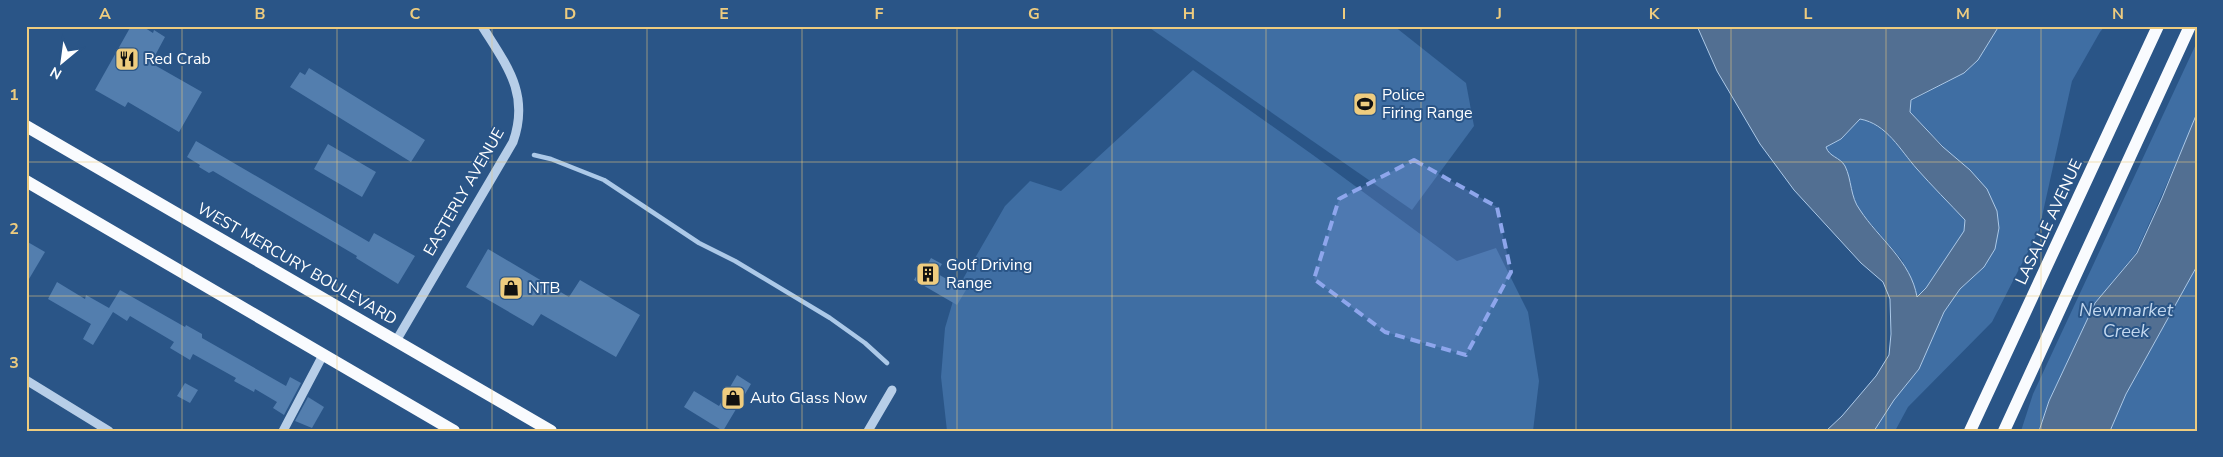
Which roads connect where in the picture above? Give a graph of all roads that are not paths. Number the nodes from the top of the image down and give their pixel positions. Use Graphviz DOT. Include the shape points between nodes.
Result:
graph roads {
  1 [pos="482,26"];
  2 [pos="2158,26"];
  3 [pos="2190,26"];
  4 [pos="26,126"];
  5 [pos="26,182"];
  6 [pos="396,341"];
  7 [pos="323,355"];
  8 [pos="26,380"];
  9 [pos="892,390"];
  10 [pos="109,431"];
  11 [pos="282,431"];
  12 [pos="454,431"];
  13 [pos="550,431"];
  14 [pos="868,431"];
  15 [pos="1970,431"];
  16 [pos="2004,431"];
  1 -- 6 [label="street, EASTERLY AVENUE" via="516,86 520,111 518,126 513,142"];
  2 -- 15 [label="main road, LASALLE AVENUE"];
  3 -- 16 [label="main road"];
  4 -- 6 [label="main road, WEST MERCURY BOULEVARD"];
  5 -- 7 [label="main road"];
  6 -- 13 [label="main road, WEST MERCURY BOULEVARD"];
  7 -- 11 [label="street"];
  7 -- 12 [label="main road"];
  8 -- 10 [label="street"];
  9 -- 14 [label="street"];
}
